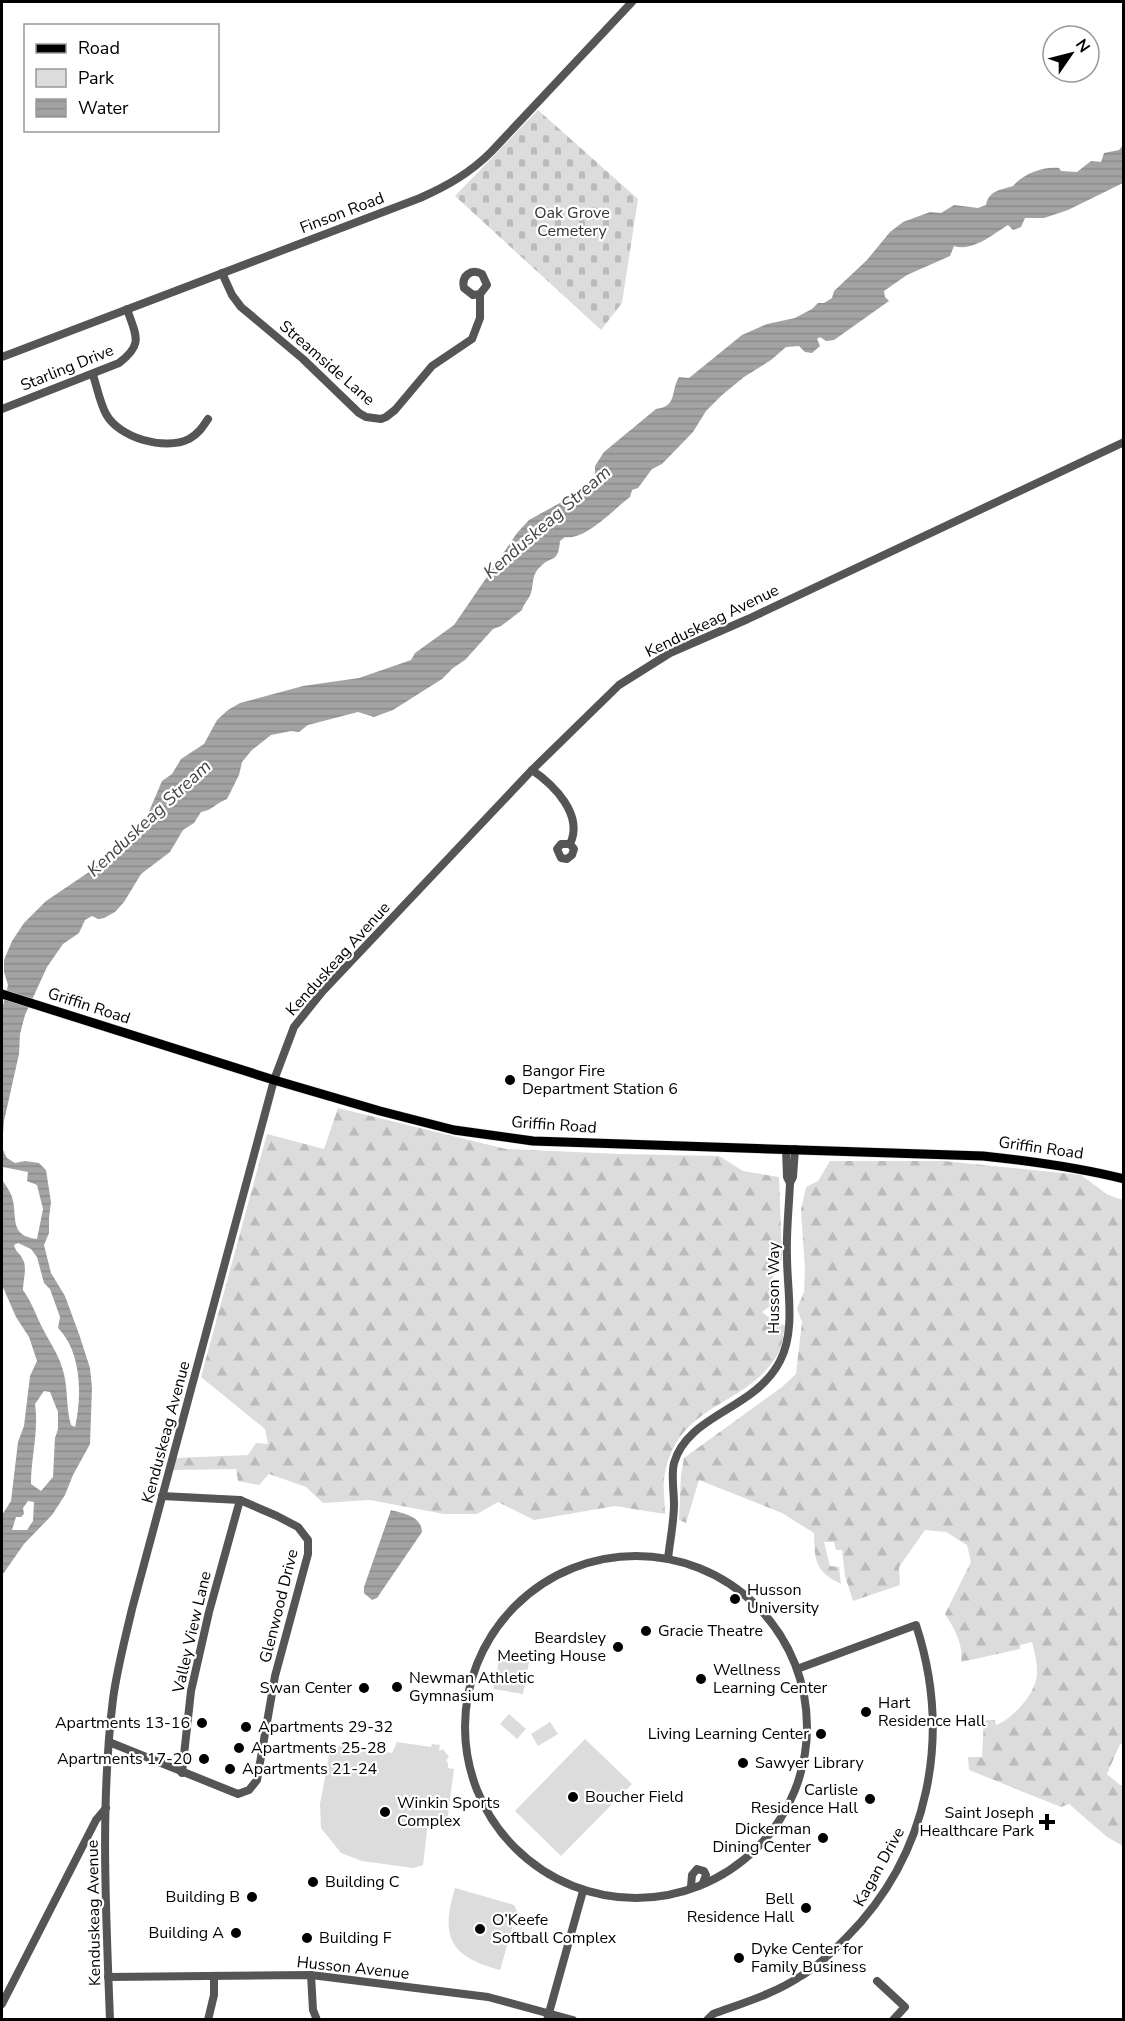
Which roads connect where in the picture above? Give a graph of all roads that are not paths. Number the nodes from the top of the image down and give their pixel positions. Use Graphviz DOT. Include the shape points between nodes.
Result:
graph roads {
  1 [pos="632,2"];
  2 [pos="222,273"];
  3 [pos="480,294"];
  4 [pos="127,309"];
  5 [pos="2,357"];
  6 [pos="93,375"];
  7 [pos="2,409"];
  8 [pos="208,419"];
  9 [pos="1124,442"];
  10 [pos="532,770"];
  11 [pos="570,844"];
  12 [pos="2,994"];
  13 [pos="274,1080"];
  14 [pos="790,1149"];
  15 [pos="1124,1179"];
  16 [pos="162,1496"];
  17 [pos="240,1500"];
  18 [pos="668,1559"];
  19 [pos="797,1669"];
  20 [pos="109,1742"];
  21 [pos="182,1773"];
  22 [pos="106,1808"];
  23 [pos="703,1883"];
  24 [pos="691,1886"];
  25 [pos="583,1891"];
  26 [pos="312,1975"];
  27 [pos="108,1977"];
  28 [pos="214,1977"];
  29 [pos="877,1981"];
  30 [pos="2,2004"];
  31 [pos="548,2016"];
  32 [pos="110,2019"];
  33 [pos="208,2019"];
  34 [pos="317,2019"];
  35 [pos="573,2019"];
  36 [pos="707,2019"];
  37 [pos="893,2019"];
  1 -- 2 [label="street, Finson Road" via="470,171 429,194"];
  2 -- 3 [label="street, Streamside Lane" via="241,307 359,413 381,419 391,414 425,371 472,339 480,318"];
  2 -- 4 [label="street, Finson Road"];
  4 -- 5 [label="street, Finson Road"];
  4 -- 6 [label="street, Starling Drive" via="136,343 132,353"];
  6 -- 7 [label="street, Starling Drive"];
  6 -- 8 [label="street" via="106,415 134,438 152,442 186,440 199,432"];
  9 -- 10 [label="street, Kenduskeag Avenue" via="670,653 619,685"];
  10 -- 11 [label="street" via="557,791 566,805 575,826"];
  10 -- 13 [label="street, Kenduskeag Avenue" via="322,992 294,1027"];
  12 -- 13 [label="main road, Griffin Road"];
  13 -- 14 [label="main road, Griffin Road" via="454,1130 533,1142"];
  13 -- 16 [label="street, Kenduskeag Avenue"];
  14 -- 15 [label="main road, Griffin Road" via="983,1156 1047,1163"];
  14 -- 18 [label="street, Husson Way" via="793,1177 786,1254 787,1344 763,1385 700,1427 679,1451 674,1465 674,1519"];
  16 -- 17 [label="street, Glenwood Drive"];
  16 -- 20 [label="street, Kenduskeag Avenue" via="122,1649"];
  17 -- 21 [label="street, Valley View Lane" via="191,1691"];
  17 -- 21 [label="street, Glenwood Drive" via="298,1527 308,1540 308,1554 275,1676 257,1780 249,1790 238,1794"];
  18 -- 19 [label="street" via="711,1573 749,1598 778,1630"];
  18 -- 25 [label="street" via="603,1558 542,1583 498,1624 478,1659 468,1689 464,1734 468,1765 492,1821 507,1841 544,1873"];
  19 -- 23 [label="street" via="805,1696 807,1743 800,1779 789,1806 756,1851 721,1877"];
  19 -- 36 [label="street, Kagan Drive" via="916,1625 933,1710 931,1775 924,1805 890,1882 866,1918 832,1952 775,1991"];
  20 -- 21 [label="street, Glenwood Drive"];
  20 -- 22 [label="street, Kenduskeag Avenue"];
  22 -- 27 [label="street, Kenduskeag Avenue"];
  22 -- 30 [label="street" via="96,1820"];
  23 -- 24 [label="street"];
  23 -- 24 [label="street" via="706,1875 697,1869"];
  24 -- 25 [label="street" via="640,1897"];
  25 -- 31 [label="street"];
  26 -- 28 [label="street, Husson Avenue"];
  26 -- 31 [label="street, Husson Avenue" via="488,1997"];
  26 -- 34 [label="street"];
  27 -- 28 [label="street, Husson Avenue"];
  27 -- 32 [label="street, Kenduskeag Avenue"];
  28 -- 33 [label="street"];
  29 -- 37 [label="street" via="905,2007"];
  31 -- 35 [label="street, Husson Avenue"];
}
